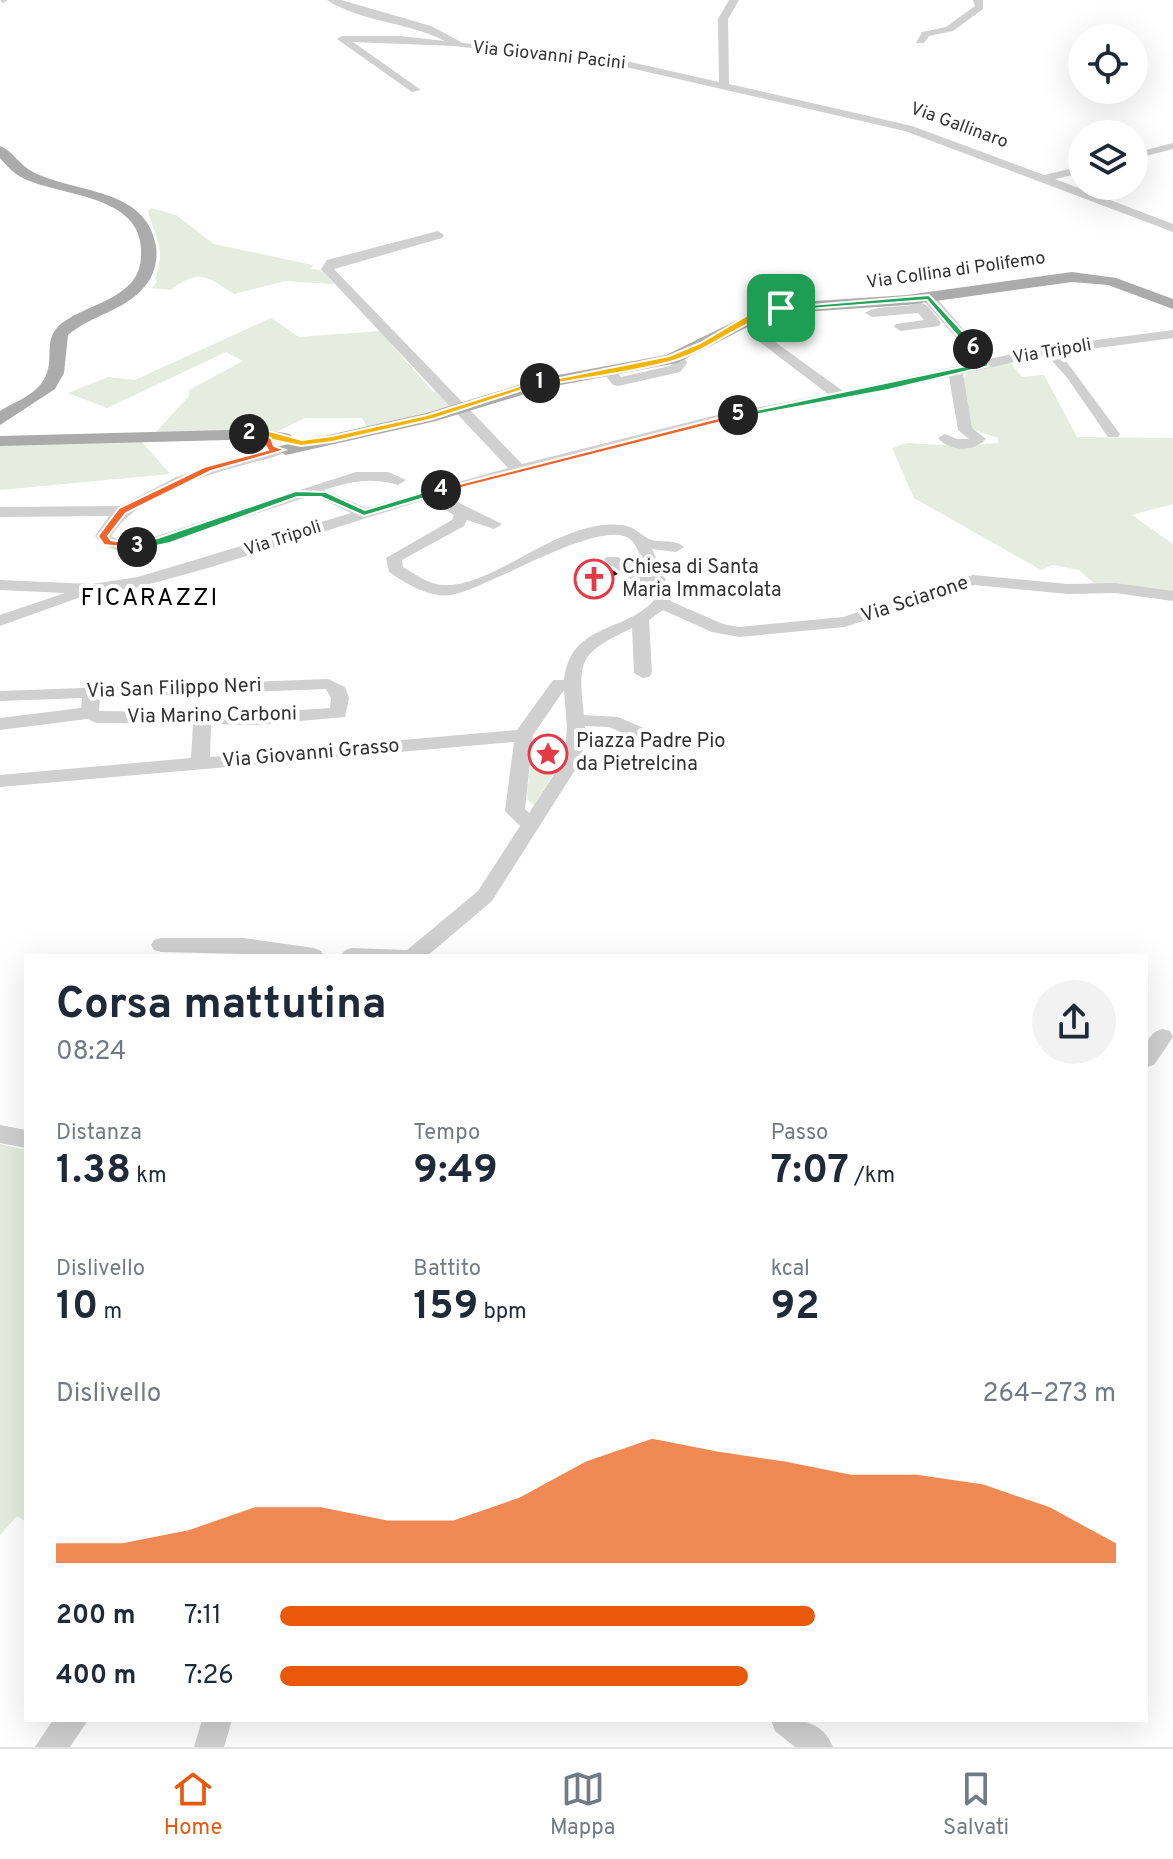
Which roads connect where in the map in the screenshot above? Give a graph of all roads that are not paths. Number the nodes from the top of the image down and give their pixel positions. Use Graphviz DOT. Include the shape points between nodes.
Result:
graph roads {
  1 [pos="332,0"];
  2 [pos="734,0"];
  3 [pos="978,0"];
  4 [pos="920,41"];
  5 [pos="461,46"];
  6 [pos="724,84"];
  7 [pos="416,90"];
  8 [pos="1173,146"];
  9 [pos="0,150"];
  10 [pos="1148,152"];
  11 [pos="1068,173"];
  12 [pos="1043,179"];
  13 [pos="1173,228"];
  14 [pos="438,235"];
  15 [pos="922,302"];
  16 [pos="1173,303"];
  17 [pos="872,313"];
  18 [pos="901,327"];
  19 [pos="754,331"];
  20 [pos="1173,334"];
  21 [pos="1050,350"];
  22 [pos="986,364"];
  23 [pos="955,371"];
  24 [pos="840,396"];
  25 [pos="33,398"];
  26 [pos="461,408"];
  27 [pos="0,413"];
  28 [pos="0,420"];
  29 [pos="1113,434"];
  30 [pos="0,437"];
  31 [pos="79,438"];
  32 [pos="945,438"];
  33 [pos="283,444"];
  34 [pos="517,468"];
  35 [pos="398,480"];
  36 [pos="313,493"];
  37 [pos="428,493"];
  38 [pos="123,511"];
  39 [pos="0,512"];
  40 [pos="364,513"];
  41 [pos="463,513"];
  42 [pos="494,524"];
  43 [pos="642,543"];
  44 [pos="676,547"];
  45 [pos="612,560"];
  46 [pos="0,585"];
  47 [pos="92,589"];
  48 [pos="662,595"];
  49 [pos="1173,596"];
  50 [pos="640,619"];
  51 [pos="0,621"];
  52 [pos="643,673"];
  53 [pos="559,684"];
  54 [pos="91,693"];
  55 [pos="0,696"];
  56 [pos="340,698"];
  57 [pos="90,713"];
  58 [pos="202,718"];
  59 [pos="575,720"];
  60 [pos="0,724"];
  61 [pos="524,735"];
  62 [pos="653,739"];
  63 [pos="200,764"];
  64 [pos="0,781"];
  65 [pos="531,825"];
  66 [pos="161,945"];
  67 [pos="301,954"];
  68 [pos="415,954"];
  69 [pos="1162,1037"];
  70 [pos="1148,1056"];
  71 [pos="0,1134"];
  72 [pos="24,1139"];
  73 [pos="71,1722"];
  74 [pos="216,1722"];
  75 [pos="788,1722"];
  76 [pos="50,1747"];
  77 [pos="209,1747"];
  78 [pos="818,1747"];
  1 -- 5 [label="street, Via Giovanni Pacini" via="427,28"];
  2 -- 6 [label="street" via="723,19"];
  3 -- 4 [label="street" via="981,5 949,29 926,34"];
  5 -- 6 [label="street, Via Giovanni Pacini" via="617,62"];
  5 -- 7 [label="street" via="342,39"];
  6 -- 12 [label="street, Via Gallinaro" via="908,128"];
  8 -- 10 [label="street"];
  9 -- 25 [label="main road" via="28,175 120,205 138,217 148,239 143,279 120,300 60,334 53,379"];
  11 -- 12 [label="street"];
  12 -- 13 [label="street, Via Gallinaro"];
  14 -- 26 [label="street" via="331,263 327,269"];
  15 -- 16 [label="main road, Via Collina di Polifemo" via="1072,277 1121,284"];
  15 -- 17 [label="street"];
  15 -- 18 [label="street" via="934,323"];
  15 -- 22 [label="street"];
  15 -- 26 [label="main road, Via Collina di Polifemo" via="770,309 678,356 542,383"];
  19 -- 24 [label="street"];
  20 -- 21 [label="street, Via Tripoli"];
  21 -- 22 [label="street, Via Tripoli"];
  21 -- 29 [label="street"];
  22 -- 23 [label="street, Via Tripoli"];
  23 -- 24 [label="street, Via Tripoli"];
  23 -- 32 [label="street" via="965,430 979,439 973,444"];
  24 -- 34 [label="street, Via Tripoli" via="713,420"];
  25 -- 27 [label="main road"];
  25 -- 28 [label="main road"];
  26 -- 33 [label="main road, Via Collina di Polifemo" via="332,439"];
  26 -- 34 [label="street"];
  30 -- 31 [label="main road"];
  30 -- 31 [label="main road"];
  31 -- 33 [label="main road" via="244,435"];
  33 -- 38 [label="street" via="207,469"];
  34 -- 37 [label="street, Via Tripoli"];
  35 -- 36 [label="street" via="353,476 314,488"];
  36 -- 38 [label="street" via="296,494 139,547 117,546 103,536"];
  36 -- 40 [label="street"];
  37 -- 40 [label="street, Via Tripoli"];
  37 -- 41 [label="street"];
  38 -- 39 [label="street"];
  40 -- 47 [label="street, Via Tripoli" via="202,565"];
  41 -- 42 [label="street"];
  41 -- 43 [label="street" via="458,523 400,553 392,563 395,569 427,586 449,590 594,531 635,533"];
  43 -- 44 [label="street"];
  43 -- 48 [label="street"];
  45 -- 48 [label="street, Via Sciarone"];
  46 -- 47 [label="street, Via Tripoli"];
  47 -- 51 [label="street"];
  48 -- 49 [label="street, Via Sciarone" via="718,628 739,632 845,622 973,580"];
  48 -- 50 [label="street"];
  50 -- 52 [label="street"];
  50 -- 59 [label="street" via="590,642 575,659"];
  53 -- 61 [label="street"];
  54 -- 55 [label="street, Via San Filippo Neri"];
  54 -- 56 [label="street, Via San Filippo Neri" via="328,684 336,687"];
  54 -- 57 [label="street"];
  56 -- 58 [label="street, Via Marino Carboni" via="339,713"];
  57 -- 58 [label="street, Via Marino Carboni"];
  57 -- 60 [label="street, Via Marino Carboni"];
  58 -- 63 [label="street"];
  59 -- 62 [label="street" via="612,721"];
  59 -- 65 [label="street" via="573,759"];
  61 -- 63 [label="street, Via Giovanni Grasso"];
  61 -- 65 [label="street" via="515,811"];
  63 -- 64 [label="street, Via Giovanni Grasso"];
  65 -- 68 [label="street" via="485,896"];
  66 -- 67 [label="street" via="244,945"];
  69 -- 70 [label="street"];
  71 -- 72 [label="street"];
  73 -- 76 [label="street"];
  74 -- 77 [label="street"];
  75 -- 78 [label="street"];
}
